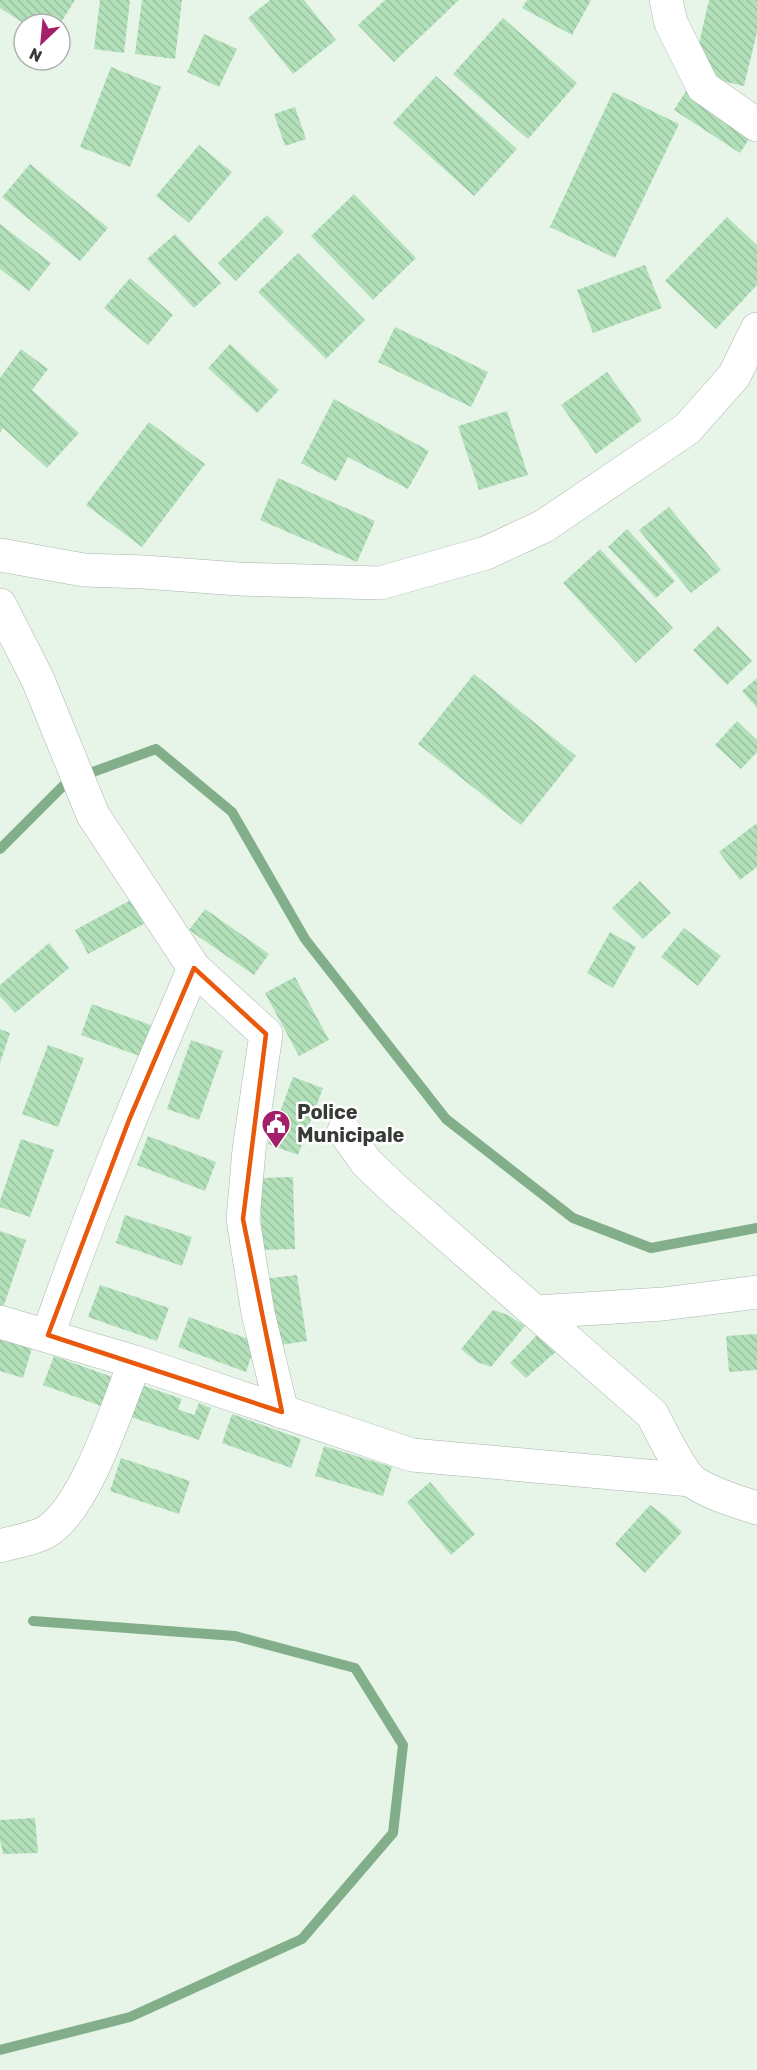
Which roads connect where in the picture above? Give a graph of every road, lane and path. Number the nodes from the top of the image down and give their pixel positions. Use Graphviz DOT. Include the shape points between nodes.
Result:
graph roads {
  1 [pos="666,0"];
  2 [pos="757,125"];
  3 [pos="757,329"];
  4 [pos="0,555"];
  5 [pos="0,605"];
  6 [pos="194,968"];
  7 [pos="344,1131"];
  8 [pos="757,1292"];
  9 [pos="536,1312"];
  10 [pos="0,1322"];
  11 [pos="48,1335"];
  12 [pos="135,1362"];
  13 [pos="282,1412"];
  14 [pos="691,1480"];
  15 [pos="757,1508"];
  16 [pos="0,1546"];
  1 -- 2 [label="street" via="671,23 703,87"];
  3 -- 4 [label="street" via="734,376 687,429 544,526 486,553 380,583 84,570"];
  5 -- 6 [label="street" via="38,680 93,815"];
  6 -- 11 [label="street" via="74,1257"];
  6 -- 13 [label="street" via="266,1034 243,1219 258,1312"];
  7 -- 9 [label="street" via="366,1162"];
  8 -- 9 [label="street" via="663,1304"];
  9 -- 14 [label="street" via="652,1414"];
  10 -- 11 [label="street"];
  11 -- 12 [label="street"];
  12 -- 13 [label="street"];
  12 -- 16 [label="street" via="93,1467 70,1509 48,1531"];
  13 -- 14 [label="street" via="412,1455"];
  14 -- 15 [label="street" via="721,1496"];
}
